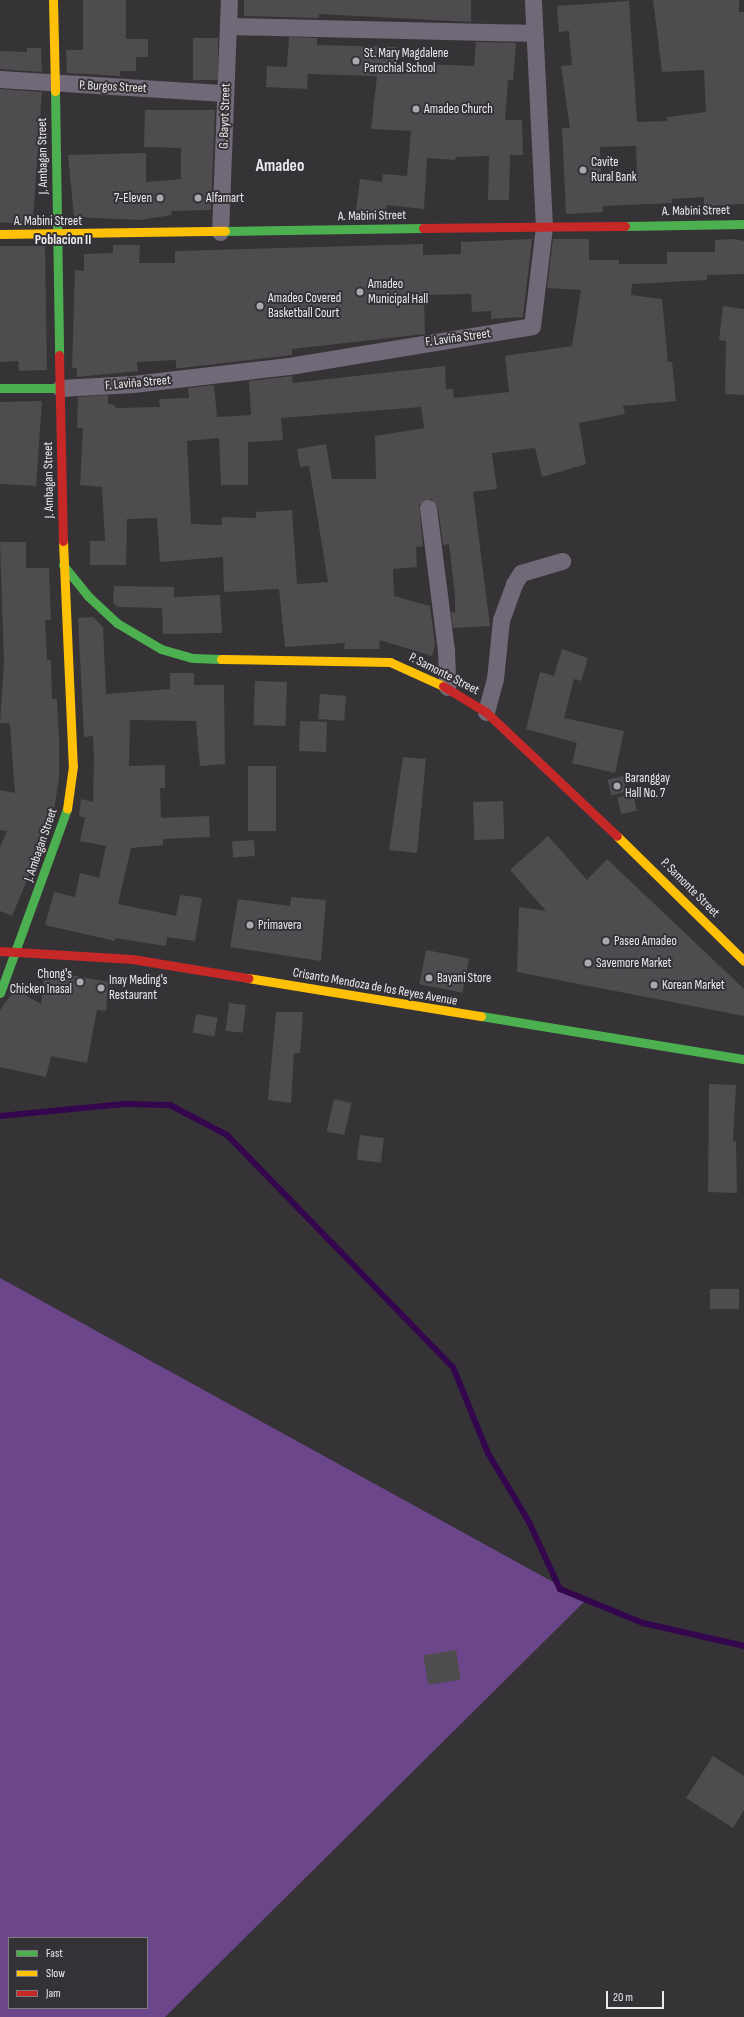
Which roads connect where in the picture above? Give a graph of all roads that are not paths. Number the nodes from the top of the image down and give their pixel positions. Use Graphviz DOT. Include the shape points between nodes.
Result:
graph roads {
  1 [pos="53,0"];
  2 [pos="229,0"];
  3 [pos="533,0"];
  4 [pos="228,26"];
  5 [pos="534,33"];
  6 [pos="0,79"];
  7 [pos="55,83"];
  8 [pos="225,93"];
  9 [pos="744,224"];
  10 [pos="544,227"];
  11 [pos="220,232"];
  12 [pos="0,234"];
  13 [pos="58,234"];
  14 [pos="0,388"];
  15 [pos="60,388"];
  16 [pos="428,508"];
  17 [pos="562,561"];
  18 [pos="63,565"];
  19 [pos="447,687"];
  20 [pos="486,712"];
  21 [pos="0,950"];
  22 [pos="17,950"];
  23 [pos="744,961"];
  24 [pos="0,993"];
  25 [pos="744,1059"];
  1 -- 7 [label="main road, J. Ambagan Street"];
  2 -- 4 [label="street, G. Bayot Street"];
  3 -- 5 [label="street, F. Laviña Street"];
  4 -- 5 [label="street"];
  4 -- 8 [label="street, G. Bayot Street"];
  5 -- 10 [label="street, F. Laviña Street"];
  6 -- 7 [label="street, P. Burgos Street"];
  7 -- 8 [label="street, P. Burgos Street"];
  7 -- 13 [label="main road, J. Ambagan Street"];
  8 -- 11 [label="street, G. Bayot Street"];
  9 -- 10 [label="main road, A. Mabini Street"];
  10 -- 11 [label="main road, A. Mabini Street"];
  10 -- 15 [label="street, F. Laviña Street" via="534,321 526,329 289,366 133,384"];
  11 -- 13 [label="main road, A. Mabini Street"];
  12 -- 13 [label="main road, A. Mabini Street"];
  13 -- 15 [label="main road, J. Ambagan Street"];
  14 -- 15 [label="main road"];
  15 -- 18 [label="main road, J. Ambagan Street"];
  16 -- 19 [label="street" via="446,650"];
  17 -- 20 [label="street" via="521,573 514,584 501,620 495,680"];
  18 -- 19 [label="main road, P. Samonte Street" via="88,596 117,623 160,648 201,659 390,662"];
  18 -- 22 [label="main road, J. Ambagan Street" via="73,766 66,820"];
  19 -- 20 [label="main road, P. Samonte Street"];
  20 -- 23 [label="main road, P. Samonte Street" via="628,844"];
  21 -- 22 [label="main road, Crisanto Mendoza de los Reyes Avenue"];
  22 -- 24 [label="main road, J. Ambagan Street"];
  22 -- 25 [label="main road, Crisanto Mendoza de los Reyes Avenue" via="132,959"];
}
